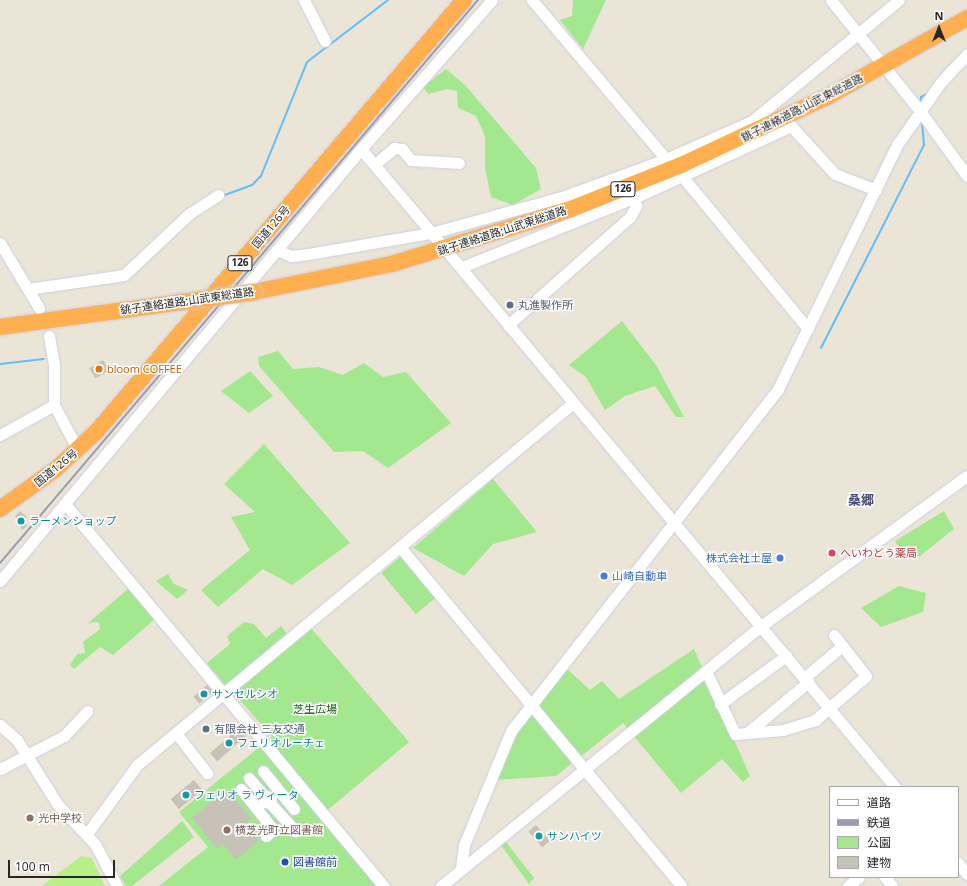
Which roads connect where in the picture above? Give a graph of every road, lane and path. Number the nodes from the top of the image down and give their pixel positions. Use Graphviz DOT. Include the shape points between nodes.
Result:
graph roads {
  1 [pos="304,0"];
  2 [pos="464,0"];
  3 [pos="492,0"];
  4 [pos="532,0"];
  5 [pos="831,0"];
  6 [pos="899,0"];
  7 [pos="967,18"];
  8 [pos="860,34"];
  9 [pos="325,42"];
  10 [pos="967,54"];
  11 [pos="885,65"];
  12 [pos="920,111"];
  13 [pos="361,149"];
  14 [pos="666,159"];
  15 [pos="459,163"];
  16 [pos="375,164"];
  17 [pos="682,176"];
  18 [pos="967,176"];
  19 [pos="876,190"];
  20 [pos="218,195"];
  21 [pos="634,198"];
  22 [pos="431,233"];
  23 [pos="0,243"];
  24 [pos="441,244"];
  25 [pos="277,250"];
  26 [pos="450,255"];
  27 [pos="462,267"];
  28 [pos="28,289"];
  29 [pos="39,308"];
  30 [pos="508,325"];
  31 [pos="0,327"];
  32 [pos="808,329"];
  33 [pos="49,336"];
  34 [pos="573,403"];
  35 [pos="54,405"];
  36 [pos="0,435"];
  37 [pos="78,450"];
  38 [pos="967,476"];
  39 [pos="66,505"];
  40 [pos="0,509"];
  41 [pos="674,523"];
  42 [pos="400,547"];
  43 [pos="0,581"];
  44 [pos="761,626"];
  45 [pos="834,635"];
  46 [pos="842,646"];
  47 [pos="786,656"];
  48 [pos="706,670"];
  49 [pos="806,680"];
  50 [pos="225,694"];
  51 [pos="530,704"];
  52 [pos="720,704"];
  53 [pos="829,708"];
  54 [pos="87,711"];
  55 [pos="0,725"];
  56 [pos="176,732"];
  57 [pos="747,732"];
  58 [pos="26,756"];
  59 [pos="0,768"];
  60 [pos="584,769"];
  61 [pos="207,773"];
  62 [pos="894,786"];
  63 [pos="268,799"];
  64 [pos="291,815"];
  65 [pos="294,831"];
  66 [pos="87,834"];
  67 [pos="959,864"];
  68 [pos="461,869"];
  69 [pos="967,874"];
  70 [pos="858,878"];
  71 [pos="886,878"];
  72 [pos="117,886"];
  73 [pos="384,886"];
  74 [pos="441,886"];
  75 [pos="681,886"];
  76 [pos="848,886"];
  77 [pos="892,886"];
  1 -- 9 [label="street"];
  2 -- 37 [label="highway, 国道126号 / 126"];
  3 -- 13 [label="street"];
  4 -- 14 [label="street"];
  5 -- 8 [label="street"];
  6 -- 8 [label="street"];
  7 -- 11 [label="highway, 銚子連絡道路;山武東総道路 / 126"];
  8 -- 11 [label="street"];
  8 -- 14 [label="street" via="752,121"];
  10 -- 12 [label="street"];
  11 -- 12 [label="street"];
  11 -- 31 [label="highway, 銚子連絡道路;山武東総道路 / 126, bridge" via="738,140 572,209 392,264 254,292"];
  12 -- 18 [label="street"];
  12 -- 19 [label="street" via="897,145"];
  13 -- 16 [label="street"];
  13 -- 25 [label="street"];
  14 -- 22 [label="street" via="565,196"];
  15 -- 16 [label="street" via="411,160 402,149 394,148"];
  16 -- 22 [label="street"];
  17 -- 19 [label="street" via="791,126 835,174"];
  17 -- 21 [label="street"];
  17 -- 32 [label="street"];
  19 -- 32 [label="street"];
  20 -- 28 [label="street" via="189,214 124,275"];
  21 -- 27 [label="street"];
  21 -- 30 [label="street" via="636,206 630,217"];
  22 -- 24 [label="street"];
  22 -- 25 [label="street" via="290,256"];
  23 -- 28 [label="street"];
  25 -- 39 [label="street"];
  26 -- 27 [label="street"];
  27 -- 30 [label="street"];
  28 -- 29 [label="street"];
  30 -- 34 [label="street"];
  32 -- 41 [label="street" via="778,389"];
  33 -- 35 [label="street" via="54,365"];
  34 -- 41 [label="street"];
  34 -- 42 [label="street"];
  35 -- 36 [label="street"];
  35 -- 37 [label="street"];
  37 -- 40 [label="highway, 国道126号 / 126"];
  38 -- 44 [label="street"];
  39 -- 43 [label="street"];
  39 -- 50 [label="street"];
  41 -- 44 [label="street"];
  41 -- 51 [label="street"];
  42 -- 50 [label="street"];
  42 -- 51 [label="street"];
  44 -- 47 [label="street"];
  44 -- 48 [label="street"];
  45 -- 46 [label="street"];
  46 -- 49 [label="street"];
  46 -- 53 [label="street" via="866,676"];
  47 -- 49 [label="street"];
  47 -- 52 [label="street"];
  48 -- 52 [label="street"];
  48 -- 60 [label="street"];
  49 -- 53 [label="street"];
  49 -- 57 [label="street"];
  50 -- 56 [label="street"];
  50 -- 73 [label="street"];
  51 -- 60 [label="street"];
  51 -- 68 [label="street" via="501,752 464,845"];
  52 -- 57 [label="street" via="731,730 735,734"];
  53 -- 57 [label="street" via="815,720 790,728 758,734"];
  53 -- 62 [label="street"];
  54 -- 58 [label="street" via="64,736"];
  55 -- 58 [label="street"];
  56 -- 61 [label="street"];
  56 -- 66 [label="street" via="137,765"];
  58 -- 59 [label="street"];
  58 -- 66 [label="street" via="58,806"];
  60 -- 68 [label="street"];
  60 -- 75 [label="street"];
  63 -- 63 [label="street" via="261,771 244,784"];
  63 -- 64 [label="street"];
  63 -- 64 [label="street"];
  63 -- 64 [label="street" via="271,831"];
  64 -- 65 [label="street"];
  66 -- 72 [label="street"];
  67 -- 69 [label="street"];
  68 -- 74 [label="street"];
  70 -- 76 [label="street"];
  71 -- 77 [label="street"];
}
